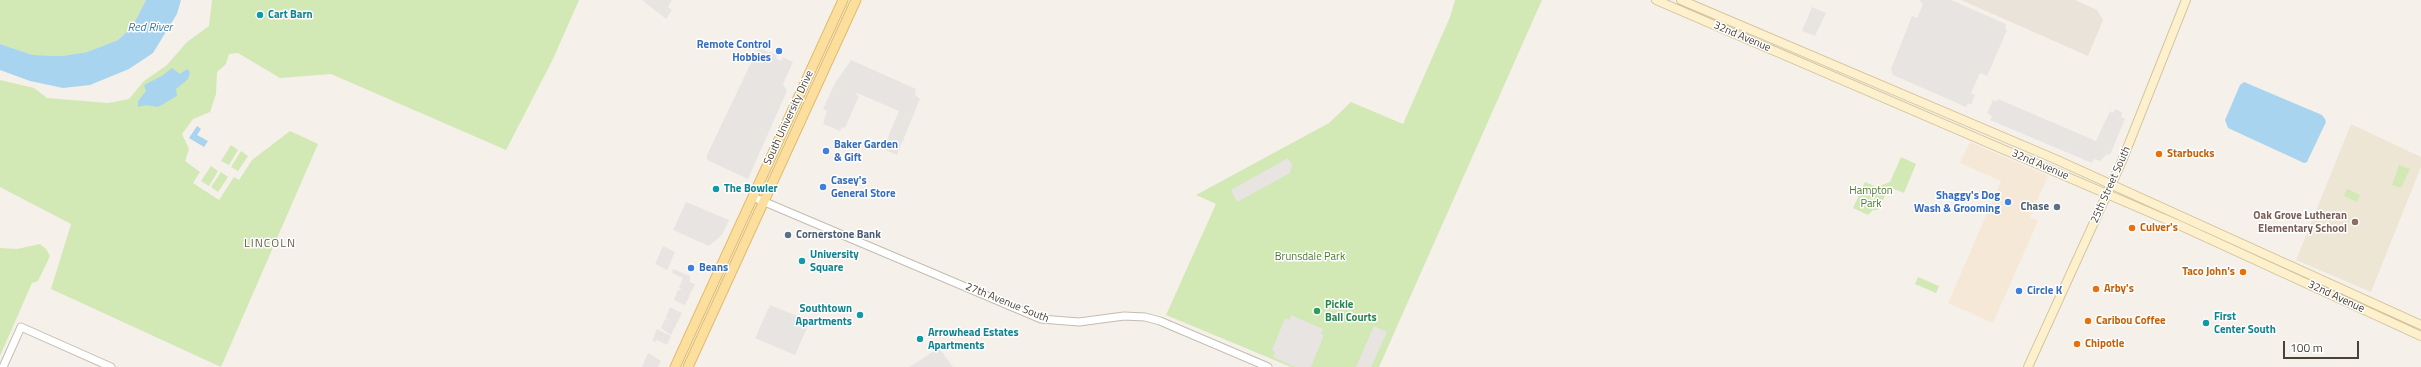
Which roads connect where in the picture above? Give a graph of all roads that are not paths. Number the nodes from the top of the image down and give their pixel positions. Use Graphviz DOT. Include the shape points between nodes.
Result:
graph roads {
  1 [pos="843,0"];
  2 [pos="847,0"];
  3 [pos="856,0"];
  4 [pos="1656,0"];
  5 [pos="1681,0"];
  6 [pos="2186,0"];
  7 [pos="836,44"];
  8 [pos="808,77"];
  9 [pos="800,122"];
  10 [pos="2112,184"];
  11 [pos="2108,194"];
  12 [pos="753,196"];
  13 [pos="764,202"];
  14 [pos="2284,262"];
  15 [pos="2263,264"];
  16 [pos="2280,272"];
  17 [pos="2303,272"];
  18 [pos="2421,325"];
  19 [pos="2421,336"];
  20 [pos="3,367"];
  21 [pos="111,367"];
  22 [pos="675,367"];
  23 [pos="688,367"];
  24 [pos="1268,367"];
  25 [pos="2028,367"];
  1 -- 8 [label="main road, South University Drive"];
  2 -- 7 [label="main road" via="832,37"];
  3 -- 7 [label="main road, South University Drive"];
  4 -- 11 [label="main road, 32nd Avenue"];
  5 -- 10 [label="main road, 32nd Avenue"];
  6 -- 10 [label="main road, 25th Street South"];
  7 -- 9 [label="main road, South University Drive"];
  8 -- 9 [label="main road" via="810,88 801,108"];
  8 -- 12 [label="main road, South University Drive"];
  9 -- 13 [label="main road, South University Drive"];
  10 -- 11 [label="main road, 25th Street South"];
  10 -- 14 [label="main road, 32nd Avenue"];
  11 -- 15 [label="main road, 32nd Avenue"];
  11 -- 25 [label="main road, 25th Street South"];
  12 -- 13 [label="street, 27th Avenue South"];
  12 -- 22 [label="main road, South University Drive"];
  13 -- 23 [label="main road, South University Drive"];
  13 -- 24 [label="street, 27th Avenue South" via="1041,319 1079,322 1124,316 1145,317"];
  14 -- 15 [label="main road" via="2278,265"];
  14 -- 17 [label="main road, 32nd Avenue"];
  15 -- 16 [label="main road, 32nd Avenue"];
  16 -- 17 [label="main road" via="2284,269"];
  16 -- 19 [label="main road, 32nd Avenue"];
  17 -- 18 [label="main road, 32nd Avenue"];
  20 -- 21 [label="street" via="21,328"];
}
